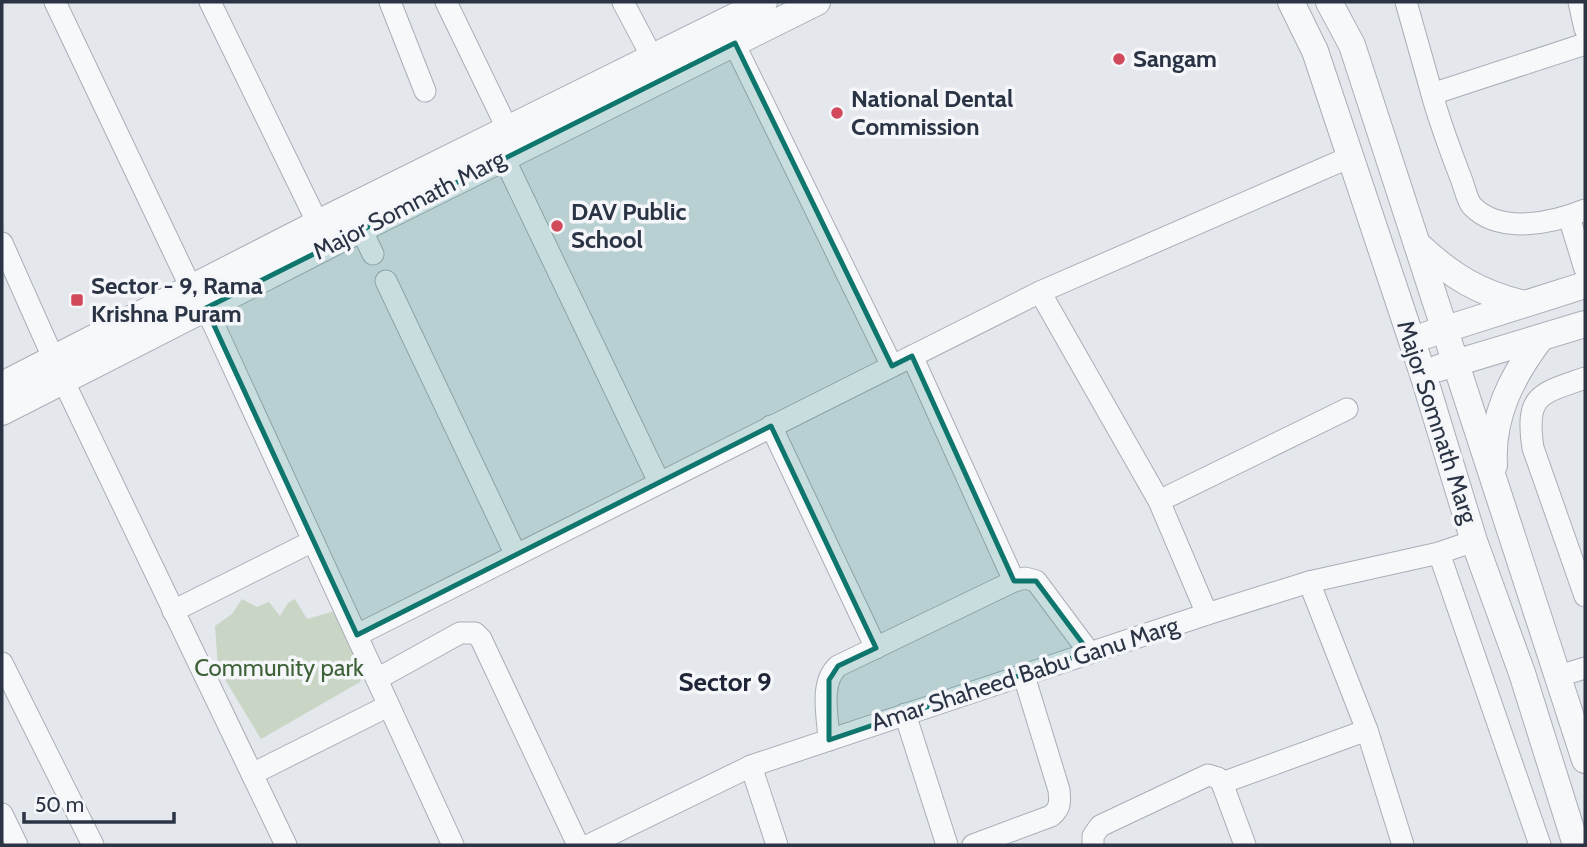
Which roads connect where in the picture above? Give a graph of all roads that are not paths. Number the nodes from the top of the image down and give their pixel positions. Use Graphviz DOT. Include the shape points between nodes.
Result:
graph roads {
  1 [pos="55,2"];
  2 [pos="210,2"];
  3 [pos="390,2"];
  4 [pos="446,2"];
  5 [pos="623,2"];
  6 [pos="764,2"];
  7 [pos="817,2"];
  8 [pos="1291,2"];
  9 [pos="1329,2"];
  10 [pos="1406,2"];
  11 [pos="1579,2"];
  12 [pos="1585,29"];
  13 [pos="729,32"];
  14 [pos="1585,44"];
  15 [pos="652,57"];
  16 [pos="425,91"];
  17 [pos="1432,94"];
  18 [pos="507,128"];
  19 [pos="1350,157"];
  20 [pos="504,158"];
  21 [pos="1577,214"];
  22 [pos="361,229"];
  23 [pos="323,234"];
  24 [pos="2,243"];
  25 [pos="1416,243"];
  26 [pos="373,254"];
  27 [pos="1585,269"];
  28 [pos="386,281"];
  29 [pos="1585,285"];
  30 [pos="1040,292"];
  31 [pos="198,298"];
  32 [pos="1524,304"];
  33 [pos="1585,324"];
  34 [pos="1443,329"];
  35 [pos="1540,339"];
  36 [pos="1411,340"];
  37 [pos="912,356"];
  38 [pos="1454,363"];
  39 [pos="892,366"];
  40 [pos="59,369"];
  41 [pos="1423,374"];
  42 [pos="1585,378"];
  43 [pos="2,386"];
  44 [pos="1347,409"];
  45 [pos="2,412"];
  46 [pos="771,426"];
  47 [pos="659,482"];
  48 [pos="1495,484"];
  49 [pos="1159,501"];
  50 [pos="313,541"];
  51 [pos="1474,541"];
  52 [pos="1439,553"];
  53 [pos="516,555"];
  54 [pos="1014,582"];
  55 [pos="1310,582"];
  56 [pos="1585,596"];
  57 [pos="173,611"];
  58 [pos="1207,614"];
  59 [pos="356,635"];
  60 [pos="876,648"];
  61 [pos="1088,652"];
  62 [pos="2,663"];
  63 [pos="1585,668"];
  64 [pos="1024,676"];
  65 [pos="1559,676"];
  66 [pos="377,679"];
  67 [pos="388,706"];
  68 [pos="905,714"];
  69 [pos="1367,730"];
  70 [pos="829,740"];
  71 [pos="1585,760"];
  72 [pos="751,766"];
  73 [pos="252,774"];
  74 [pos="1222,783"];
  75 [pos="2,814"];
  76 [pos="630,836"];
  77 [pos="17,845"];
  78 [pos="93,845"];
  79 [pos="286,845"];
  80 [pos="453,845"];
  81 [pos="578,845"];
  82 [pos="589,845"];
  83 [pos="777,845"];
  84 [pos="947,845"];
  85 [pos="973,845"];
  86 [pos="1093,845"];
  87 [pos="1245,845"];
  88 [pos="1404,845"];
  89 [pos="1539,845"];
  90 [pos="1576,845"];
  1 -- 31 [label="street"];
  2 -- 23 [label="street"];
  3 -- 16 [label="street"];
  4 -- 18 [label="street"];
  5 -- 15 [label="street"];
  6 -- 13 [label="street, Major Somnath Marg"];
  7 -- 13 [label="street, Major Somnath Marg"];
  8 -- 19 [label="street, Major Somnath Marg" via="1315,51"];
  9 -- 25 [label="street, Major Somnath Marg" via="1352,45"];
  10 -- 17 [label="street"];
  11 -- 12 [label="street"];
  13 -- 15 [label="street, Major Somnath Marg"];
  13 -- 20 [label="street, Major Somnath Marg"];
  13 -- 39 [label="street"];
  14 -- 17 [label="street"];
  15 -- 18 [label="street, Major Somnath Marg"];
  17 -- 21 [label="street" via="1470,204 1487,218 1506,223 1540,223"];
  18 -- 23 [label="street, Major Somnath Marg"];
  19 -- 30 [label="street"];
  19 -- 36 [label="street, Major Somnath Marg"];
  20 -- 22 [label="street, Major Somnath Marg"];
  20 -- 47 [label="street"];
  21 -- 27 [label="street"];
  22 -- 23 [label="street, Major Somnath Marg"];
  22 -- 26 [label="street"];
  23 -- 31 [label="street, Major Somnath Marg"];
  24 -- 40 [label="street"];
  25 -- 32 [label="street" via="1465,283"];
  25 -- 34 [label="street, Major Somnath Marg"];
  28 -- 53 [label="street"];
  29 -- 32 [label="street"];
  30 -- 37 [label="street"];
  30 -- 49 [label="street"];
  31 -- 40 [label="street, Major Somnath Marg"];
  31 -- 50 [label="street"];
  32 -- 34 [label="street"];
  33 -- 35 [label="street"];
  34 -- 36 [label="street"];
  34 -- 38 [label="street, Major Somnath Marg"];
  35 -- 38 [label="street"];
  35 -- 48 [label="street" via="1521,364 1497,422"];
  36 -- 41 [label="street, Major Somnath Marg"];
  37 -- 39 [label="street"];
  37 -- 54 [label="street"];
  38 -- 41 [label="street"];
  38 -- 48 [label="street, Major Somnath Marg"];
  39 -- 46 [label="street"];
  40 -- 43 [label="street, Major Somnath Marg"];
  40 -- 45 [label="street, Major Somnath Marg"];
  40 -- 57 [label="street"];
  41 -- 51 [label="street, Major Somnath Marg"];
  42 -- 56 [label="street" via="1543,393 1532,411 1531,428"];
  44 -- 49 [label="street"];
  46 -- 47 [label="street"];
  46 -- 60 [label="street"];
  47 -- 53 [label="street"];
  48 -- 65 [label="street, Major Somnath Marg"];
  49 -- 58 [label="street"];
  50 -- 57 [label="street"];
  50 -- 59 [label="street"];
  51 -- 52 [label="street, Amar Shaheed Babu Ganu Marg"];
  51 -- 90 [label="street, Major Somnath Marg" via="1522,673"];
  52 -- 55 [label="street, Amar Shaheed Babu Ganu Marg"];
  52 -- 89 [label="street"];
  53 -- 59 [label="street"];
  54 -- 60 [label="street"];
  54 -- 61 [label="street" via="1036,581"];
  55 -- 58 [label="street, Amar Shaheed Babu Ganu Marg"];
  55 -- 69 [label="street"];
  57 -- 73 [label="street"];
  58 -- 61 [label="street, Amar Shaheed Babu Ganu Marg"];
  59 -- 66 [label="street"];
  60 -- 70 [label="street" via="833,671 827,694"];
  61 -- 64 [label="street, Amar Shaheed Babu Ganu Marg"];
  62 -- 78 [label="street"];
  63 -- 65 [label="street"];
  64 -- 68 [label="street, Amar Shaheed Babu Ganu Marg"];
  64 -- 85 [label="street" via="1060,804 1051,816"];
  65 -- 71 [label="street, Major Somnath Marg"];
  66 -- 67 [label="street"];
  66 -- 81 [label="street" via="460,633 475,633"];
  67 -- 73 [label="street"];
  67 -- 80 [label="street"];
  68 -- 70 [label="street, Amar Shaheed Babu Ganu Marg"];
  68 -- 84 [label="street"];
  69 -- 74 [label="street"];
  69 -- 88 [label="street"];
  70 -- 72 [label="street, Amar Shaheed Babu Ganu Marg"];
  72 -- 76 [label="street, Amar Shaheed Babu Ganu Marg"];
  72 -- 83 [label="street"];
  73 -- 79 [label="street"];
  74 -- 86 [label="street" via="1208,775 1112,821 1096,829"];
  74 -- 87 [label="street"];
  75 -- 77 [label="street"];
  76 -- 82 [label="street, Amar Shaheed Babu Ganu Marg"];
}
